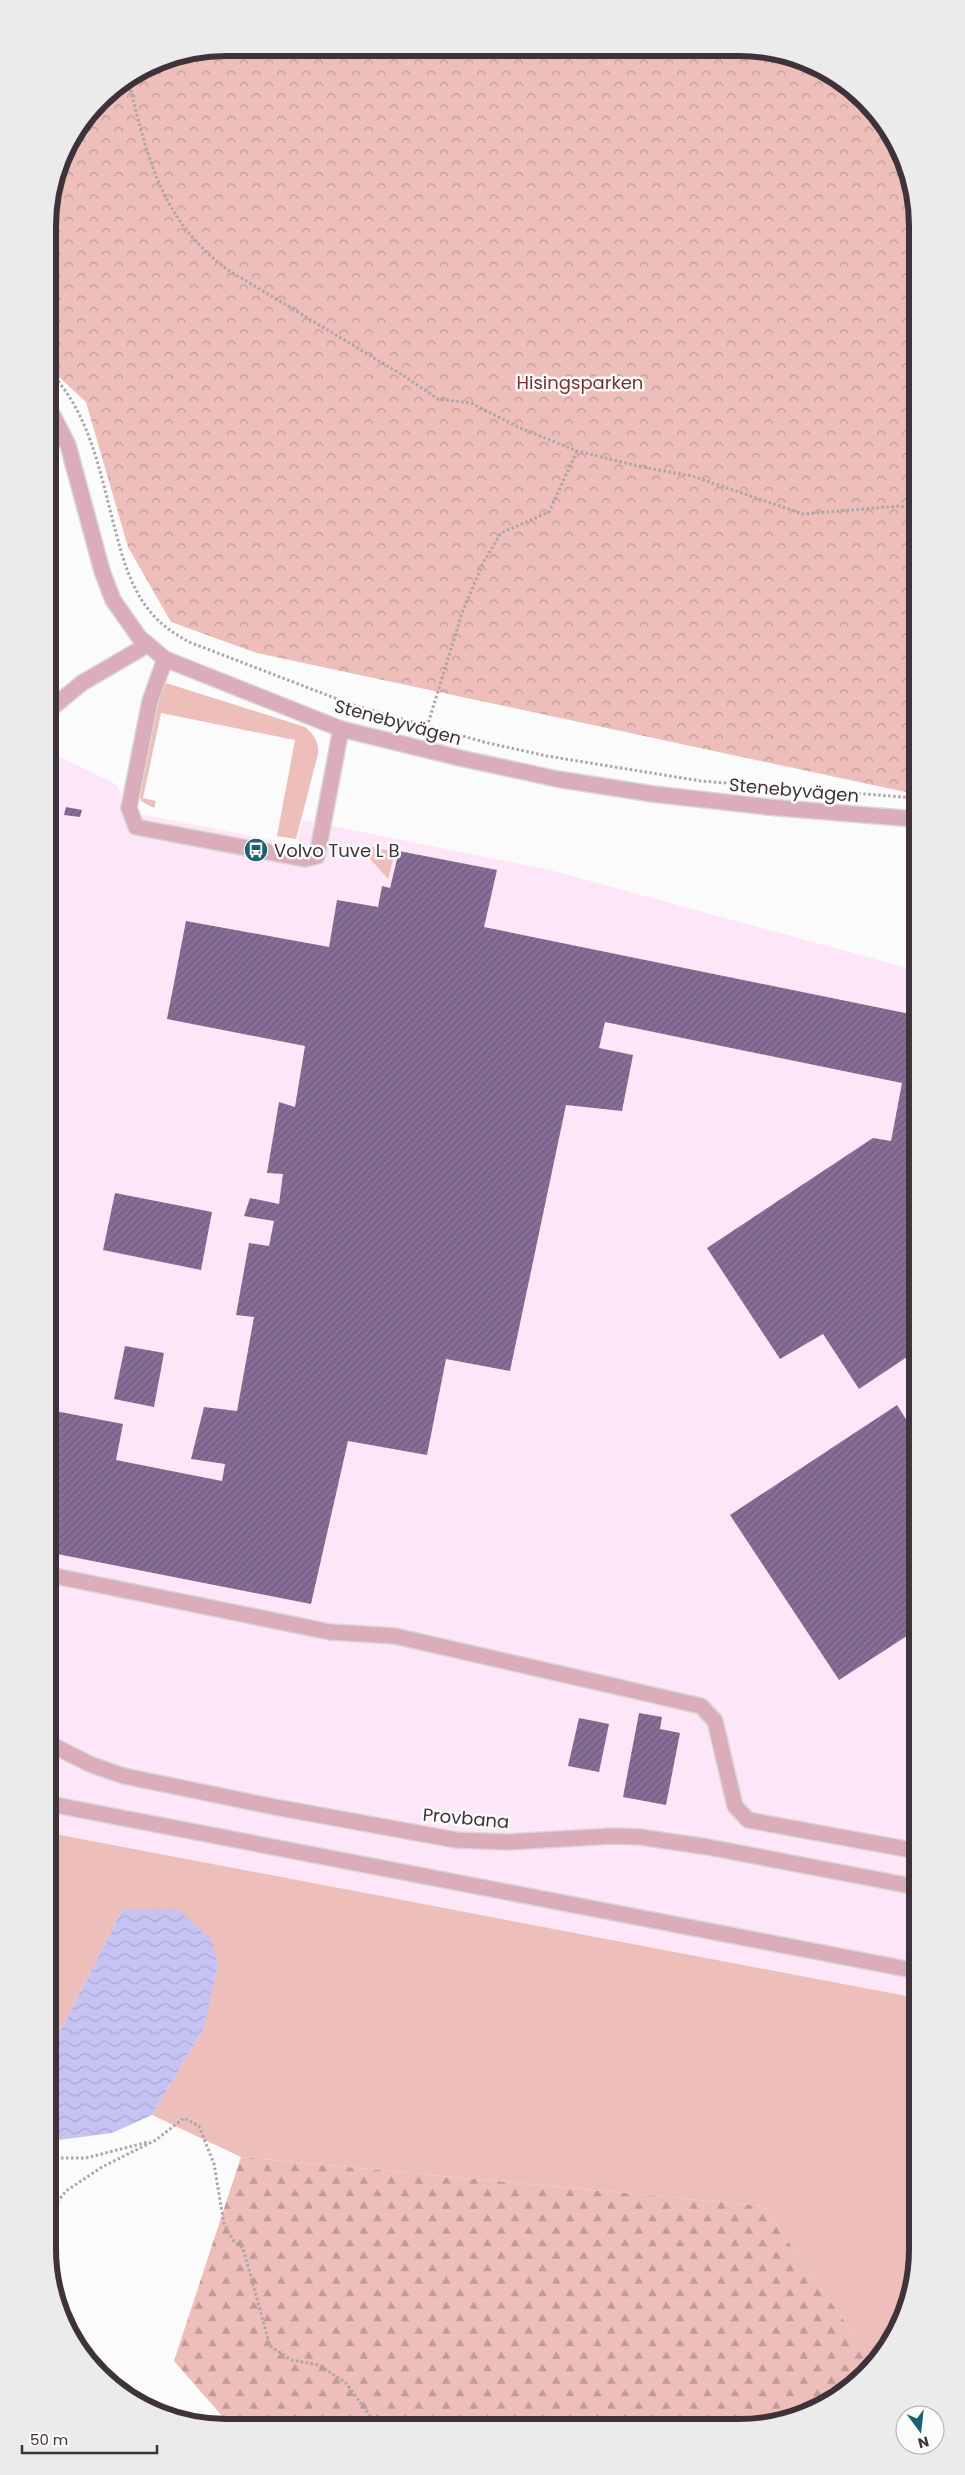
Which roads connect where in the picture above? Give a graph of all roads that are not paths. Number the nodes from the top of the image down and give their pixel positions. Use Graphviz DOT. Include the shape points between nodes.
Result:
graph roads {
  1 [pos="57,423"];
  2 [pos="146,645"];
  3 [pos="165,659"];
  4 [pos="57,704"];
  5 [pos="341,729"];
  6 [pos="909,818"];
  7 [pos="56,1577"];
  8 [pos="56,1747"];
  9 [pos="56,1805"];
  10 [pos="908,1850"];
  11 [pos="908,1885"];
  12 [pos="908,1970"];
  1 -- 2 [label="street, Stenebyvägen" via="68,445 107,586 122,614"];
  2 -- 3 [label="street, Stenebyvägen"];
  2 -- 4 [label="street" via="82,683"];
  3 -- 5 [label="street, Stenebyvägen"];
  3 -- 5 [label="street" via="150,701 129,808 136,827 305,859 317,856"];
  5 -- 6 [label="street, Stenebyvägen" via="460,758 605,787 732,804"];
  7 -- 10 [label="street" via="330,1632 395,1636 701,1706 715,1722 735,1806 748,1820"];
  8 -- 11 [label="street, Provbana" via="124,1776 275,1808 456,1840 507,1842 640,1837"];
  9 -- 12 [label="street"];
}
